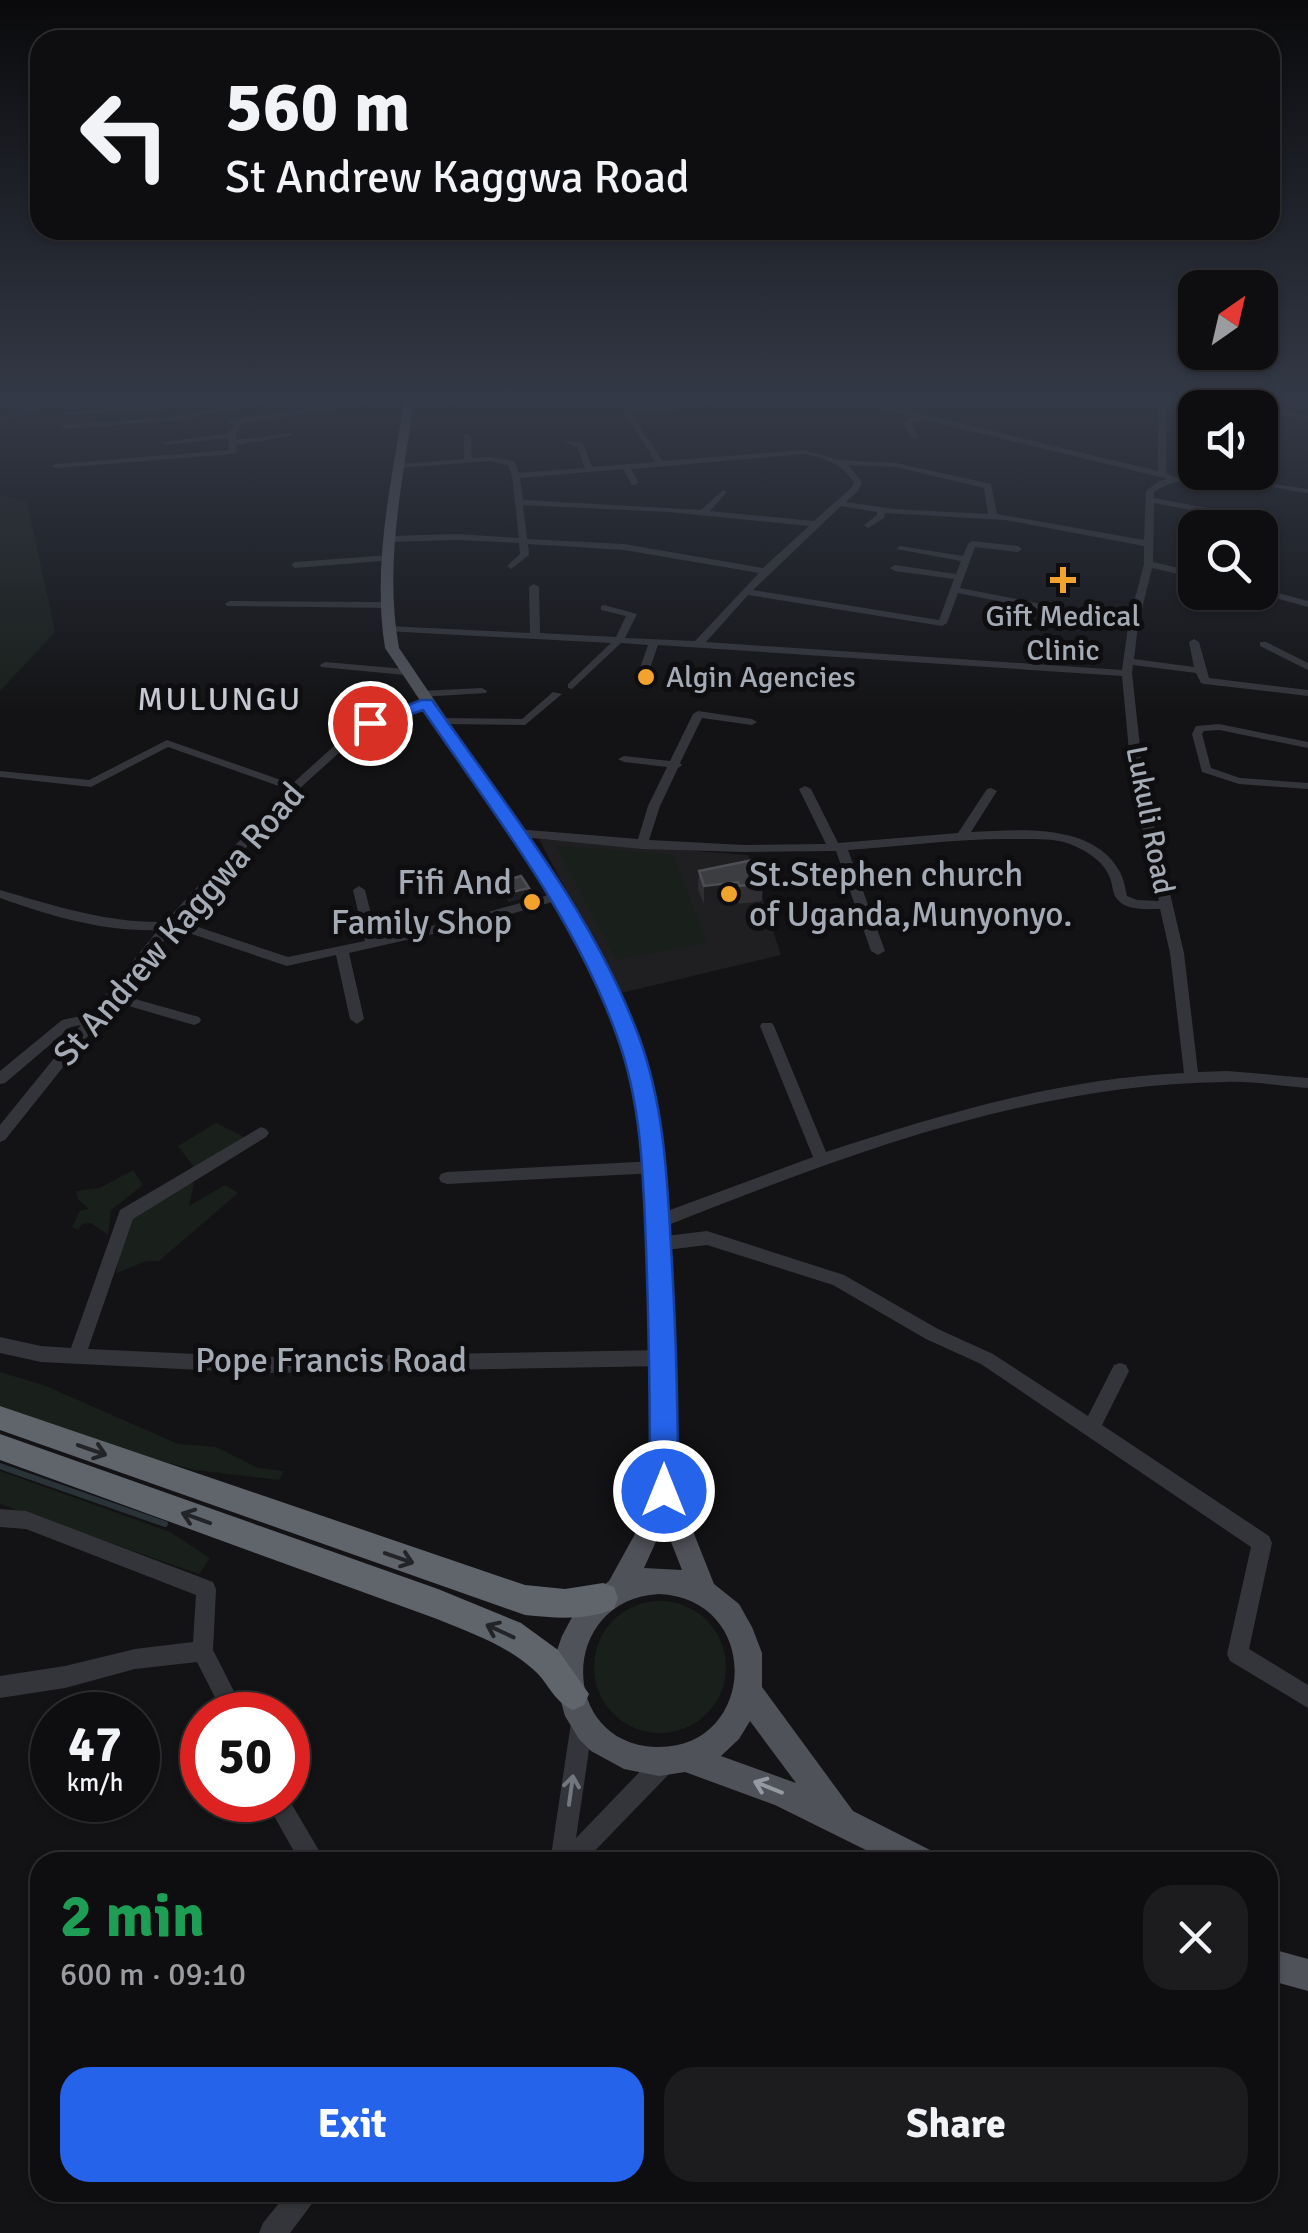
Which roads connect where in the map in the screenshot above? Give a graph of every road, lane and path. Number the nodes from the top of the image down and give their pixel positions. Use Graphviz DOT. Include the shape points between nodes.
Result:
graph roads {
  1 [pos="395,506"];
  2 [pos="518,506"];
  3 [pos="596,506"];
  4 [pos="710,506"];
  5 [pos="836,506"];
  6 [pos="852,506"];
  7 [pos="993,506"];
  8 [pos="1150,506"];
  9 [pos="880,511"];
  10 [pos="704,512"];
  11 [pos="993,516"];
  12 [pos="1005,517"];
  13 [pos="815,524"];
  14 [pos="868,525"];
  15 [pos="1001,535"];
  16 [pos="521,541"];
  17 [pos="1149,544"];
  18 [pos="390,548"];
  19 [pos="900,549"];
  20 [pos="1018,549"];
  21 [pos="965,559"];
  22 [pos="295,564"];
  23 [pos="1148,564"];
  24 [pos="511,566"];
  25 [pos="895,568"];
  26 [pos="766,570"];
  27 [pos="1178,571"];
  28 [pos="958,577"];
  29 [pos="534,587"];
  30 [pos="954,589"];
  31 [pos="748,592"];
  32 [pos="1278,596"];
  33 [pos="230,604"];
  34 [pos="1308,604"];
  35 [pos="387,605"];
  36 [pos="604,608"];
  37 [pos="1133,624"];
  38 [pos="388,630"];
  39 [pos="535,635"];
  40 [pos="619,640"];
  41 [pos="654,642"];
  42 [pos="1194,642"];
  43 [pos="698,644"];
  44 [pos="1263,644"];
  45 [pos="994,647"];
  46 [pos="324,665"];
  47 [pos="1008,665"];
  48 [pos="1128,667"];
  49 [pos="1308,667"];
  50 [pos="405,672"];
  51 [pos="644,672"];
  52 [pos="1200,672"];
  53 [pos="572,686"];
  54 [pos="482,690"];
  55 [pos="1308,693"];
  56 [pos="557,694"];
  57 [pos="423,698"];
  58 [pos="438,721"];
  59 [pos="752,722"];
  60 [pos="1308,744"];
  61 [pos="624,759"];
  62 [pos="676,766"];
  63 [pos="0,774"];
  64 [pos="1308,786"];
  65 [pos="294,788"];
  66 [pos="805,789"];
  67 [pos="990,791"];
  68 [pos="516,833"];
  69 [pos="963,835"];
  70 [pos="642,844"];
  71 [pos="838,847"];
  72 [pos="359,890"];
  73 [pos="0,894"];
  74 [pos="559,896"];
  75 [pos="1166,904"];
  76 [pos="171,924"];
  77 [pos="372,944"];
  78 [pos="342,951"];
  79 [pos="878,952"];
  80 [pos="112,998"];
  81 [pos="96,1018"];
  82 [pos="357,1019"];
  83 [pos="194,1020"];
  84 [pos="768,1026"];
  85 [pos="1191,1074"];
  86 [pos="0,1078"];
  87 [pos="1305,1086"];
  88 [pos="262,1133"];
  89 [pos="0,1136"];
  90 [pos="821,1158"];
  91 [pos="656,1168"];
  92 [pos="446,1178"];
  93 [pos="657,1222"];
  94 [pos="658,1244"];
  95 [pos="0,1346"];
  96 [pos="77,1355"];
  97 [pos="664,1358"];
  98 [pos="1120,1371"];
  99 [pos="0,1418"];
  100 [pos="1091,1428"];
  101 [pos="0,1448"];
  102 [pos="664,1491"];
  103 [pos="0,1518"];
  104 [pos="704,1591"];
  105 [pos="612,1593"];
  106 [pos="203,1651"];
  107 [pos="0,1687"];
  108 [pos="747,1688"];
  109 [pos="224,1692"];
  110 [pos="1308,1698"];
  111 [pos="578,1706"];
  112 [pos="676,1761"];
  113 [pos="844,1820"];
  114 [pos="289,1822"];
  115 [pos="307,1852"];
  116 [pos="562,1852"];
  117 [pos="580,1852"];
  118 [pos="903,1852"];
  119 [pos="1278,1967"];
  120 [pos="1308,1975"];
  121 [pos="297,2202"];
  122 [pos="273,2233"];
  1 -- 18 [label="main road"];
  2 -- 16 [label="street"];
  3 -- 10 [label="street"];
  4 -- 10 [label="street"];
  5 -- 13 [label="street"];
  6 -- 9 [label="street"];
  7 -- 11 [label="street"];
  8 -- 17 [label="street, Lukuli Road"];
  9 -- 11 [label="street"];
  9 -- 14 [label="street"];
  10 -- 13 [label="street"];
  11 -- 12 [label="street"];
  12 -- 15 [label="street"];
  12 -- 17 [label="street"];
  13 -- 26 [label="street"];
  16 -- 18 [label="street"];
  16 -- 24 [label="street" via="524,555"];
  16 -- 26 [label="street" via="632,548"];
  17 -- 23 [label="street, Lukuli Road"];
  18 -- 22 [label="street"];
  18 -- 35 [label="main road"];
  19 -- 21 [label="street"];
  20 -- 21 [label="street" via="974,544"];
  21 -- 28 [label="street"];
  23 -- 27 [label="street"];
  23 -- 37 [label="street, Lukuli Road"];
  25 -- 28 [label="street"];
  26 -- 31 [label="street"];
  28 -- 30 [label="street"];
  29 -- 39 [label="street"];
  30 -- 31 [label="street" via="942,624"];
  30 -- 37 [label="street"];
  31 -- 43 [label="street"];
  32 -- 34 [label="street"];
  33 -- 35 [label="street"];
  35 -- 38 [label="main road"];
  36 -- 40 [label="street" via="632,614"];
  37 -- 48 [label="street, Lukuli Road"];
  38 -- 39 [label="street"];
  38 -- 50 [label="main road"];
  39 -- 40 [label="street"];
  40 -- 41 [label="street"];
  40 -- 53 [label="street"];
  41 -- 43 [label="street"];
  41 -- 51 [label="street"];
  42 -- 52 [label="street"];
  43 -- 47 [label="street"];
  44 -- 49 [label="street"];
  45 -- 47 [label="street"];
  46 -- 50 [label="street"];
  47 -- 48 [label="street"];
  48 -- 52 [label="street"];
  48 -- 75 [label="street, Lukuli Road" via="1138,783"];
  50 -- 57 [label="main road"];
  52 -- 55 [label="street" via="1205,682"];
  54 -- 57 [label="street, St Andrew Kaggwa Road"];
  56 -- 58 [label="street" via="525,722"];
  57 -- 58 [label="main road"];
  57 -- 65 [label="street, St Andrew Kaggwa Road" via="359,729"];
  58 -- 68 [label="main road"];
  59 -- 62 [label="street" via="698,714"];
  60 -- 64 [label="street" via="1219,728 1197,734 1206,770 1239,781"];
  61 -- 62 [label="street"];
  62 -- 70 [label="street"];
  63 -- 65 [label="street" via="91,784 168,743"];
  65 -- 76 [label="street, St Andrew Kaggwa Road"];
  66 -- 71 [label="street"];
  67 -- 69 [label="street"];
  68 -- 70 [label="street"];
  68 -- 74 [label="main road"];
  69 -- 71 [label="street"];
  69 -- 75 [label="street" via="1077,843 1111,866 1126,901"];
  70 -- 71 [label="street"];
  71 -- 79 [label="street"];
  72 -- 77 [label="street"];
  73 -- 76 [label="street" via="82,920"];
  74 -- 77 [label="street"];
  74 -- 91 [label="main road" via="628,1036"];
  75 -- 85 [label="street, Lukuli Road"];
  76 -- 78 [label="street" via="287,962"];
  76 -- 80 [label="street, St Andrew Kaggwa Road"];
  77 -- 78 [label="street"];
  78 -- 82 [label="street"];
  80 -- 81 [label="street, St Andrew Kaggwa Road"];
  80 -- 83 [label="street"];
  81 -- 86 [label="street" via="67,1023"];
  81 -- 89 [label="street, St Andrew Kaggwa Road"];
  84 -- 90 [label="street"];
  85 -- 87 [label="street"];
  85 -- 90 [label="street" via="1052,1096"];
  88 -- 96 [label="street" via="126,1215"];
  90 -- 93 [label="street"];
  91 -- 92 [label="street"];
  91 -- 93 [label="main road"];
  93 -- 94 [label="main road"];
  94 -- 97 [label="main road"];
  94 -- 100 [label="street" via="706,1238 838,1280 987,1359"];
  95 -- 96 [label="street, Pope Francis Road"];
  96 -- 97 [label="street, Pope Francis Road" via="262,1364"];
  97 -- 102 [label="main road"];
  98 -- 100 [label="street"];
  99 -- 105 [label="highway, one-way" via="524,1600 565,1604"];
  100 -- 110 [label="street" via="1262,1543 1237,1654"];
  111 -- 101 [label="highway, one-way" via="548,1662 510,1634"];
  102 -- 104 [label="main road"];
  102 -- 105 [label="main road" via="646,1541"];
  103 -- 106 [label="street" via="26,1520 206,1589"];
  104 -- 105 [label="main road" via="653,1578"];
  104 -- 108 [label="main road" via="740,1632"];
  105 -- 111 [label="main road" via="586,1617 575,1640 570,1666"];
  106 -- 107 [label="street"];
  106 -- 109 [label="street"];
  108 -- 112 [label="main road" via="728,1731 710,1748"];
  108 -- 113 [label="main road"];
  111 -- 112 [label="main road" via="598,1738 617,1752 640,1762"];
  116 -- 111 [label="street, one-way"];
  113 -- 112 [label="main road, one-way"];
  112 -- 117 [label="street"];
  113 -- 118 [label="main road"];
  114 -- 115 [label="street"];
  119 -- 120 [label="main road"];
  121 -- 122 [label="street"];
}
